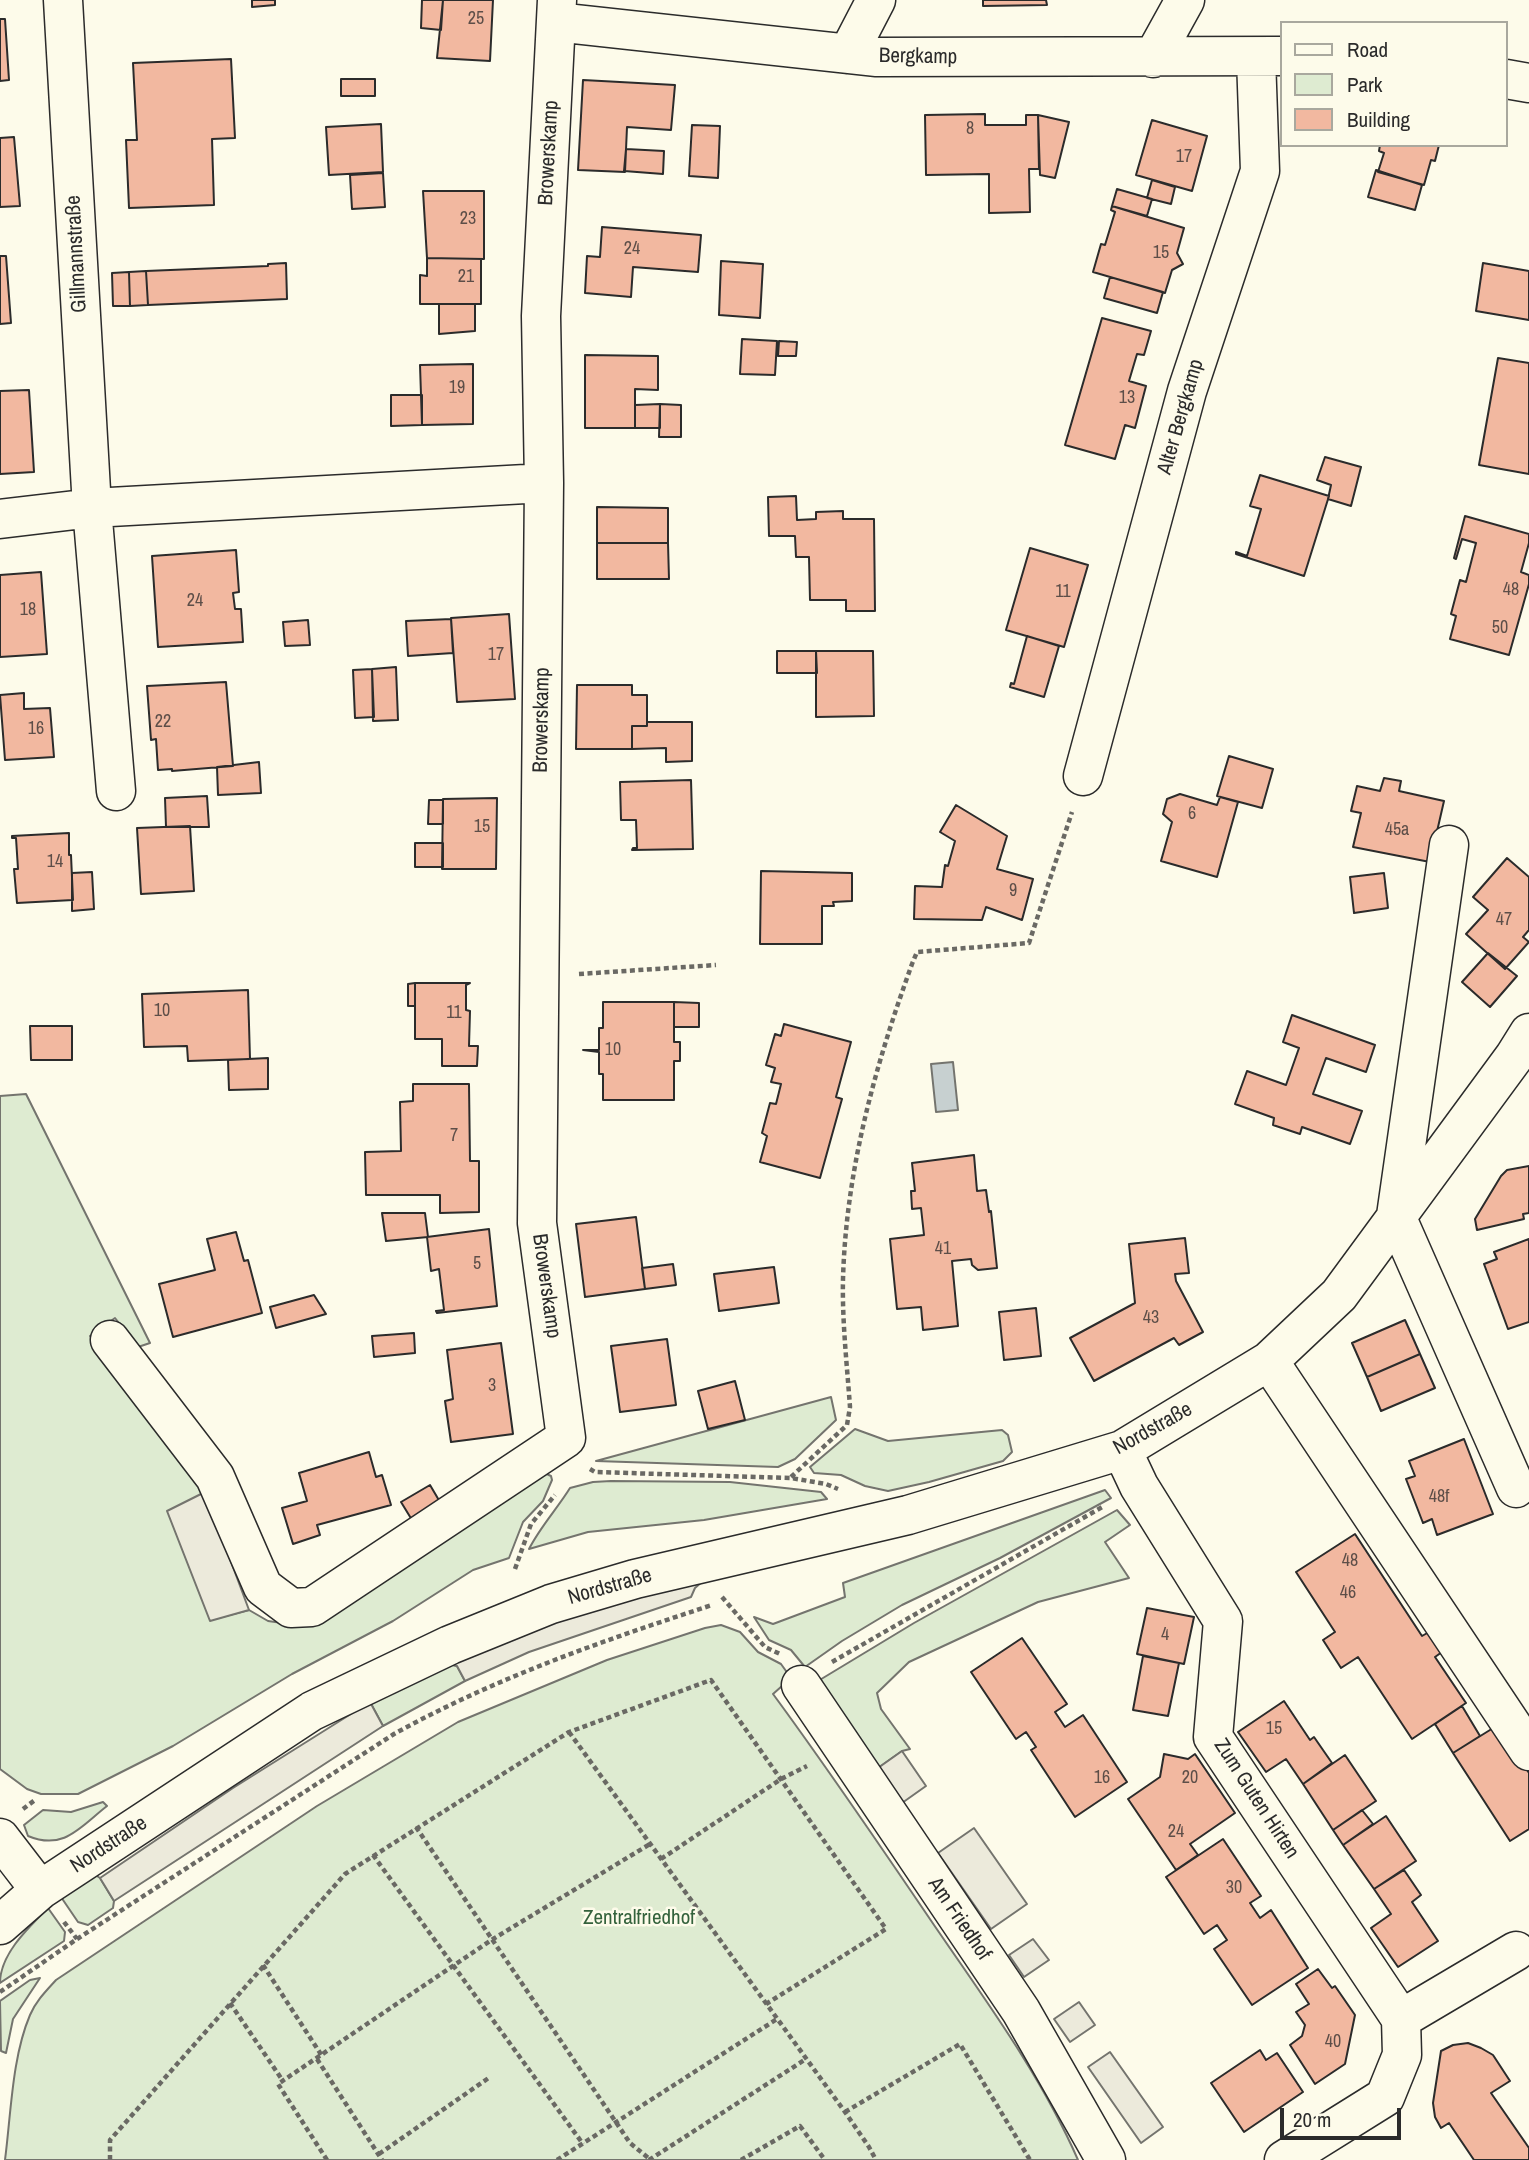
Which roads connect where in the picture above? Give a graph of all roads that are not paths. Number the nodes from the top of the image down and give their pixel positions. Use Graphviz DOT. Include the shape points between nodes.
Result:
graph roads {
  1 [pos="62,0"];
  2 [pos="876,0"];
  3 [pos="1185,0"];
  4 [pos="556,11"];
  5 [pos="848,54"];
  6 [pos="1269,57"];
  7 [pos="1153,58"];
  8 [pos="1508,79"];
  9 [pos="1529,83"];
  10 [pos="544,484"];
  11 [pos="92,508"];
  12 [pos="0,519"];
  13 [pos="1083,776"];
  14 [pos="116,791"];
  15 [pos="1449,845"];
  16 [pos="1524,1056"];
  17 [pos="1396,1216"];
  18 [pos="110,1340"];
  19 [pos="1269,1361"];
  20 [pos="1122,1450"];
  21 [pos="1516,1488"];
  22 [pos="801,1685"];
  23 [pos="1529,1751"];
  24 [pos="0,1838"];
  25 [pos="40,1890"];
  26 [pos="0,1925"];
  27 [pos="1516,1951"];
  28 [pos="1401,2019"];
  29 [pos="1106,2160"];
  30 [pos="1284,2160"];
  1 -- 11 [label="street, Gillmannstraße"];
  2 -- 5 [label="street"];
  3 -- 7 [label="street"];
  4 -- 5 [label="street, Bergkamp"];
  4 -- 10 [label="street, Browerskamp" via="541,316"];
  5 -- 7 [label="street, Bergkamp"];
  6 -- 7 [label="street, Bergkamp"];
  6 -- 13 [label="street, Alter Bergkamp" via="1260,170 1187,391"];
  8 -- 9 [label="street"];
  10 -- 11 [label="street"];
  10 -- 18 [label="street, Browerskamp" via="537,1223 566,1438 312,1607 291,1608 262,1587 215,1477"];
  11 -- 12 [label="street"];
  11 -- 14 [label="street, Gillmannstraße"];
  15 -- 17 [label="street"];
  16 -- 17 [label="street, Nordstraße"];
  17 -- 19 [label="street, Nordstraße" via="1339,1295"];
  17 -- 21 [label="street"];
  19 -- 20 [label="street, Nordstraße"];
  19 -- 23 [label="street"];
  20 -- 25 [label="street, Nordstraße" via="908,1515 635,1579 551,1604 450,1645 313,1711"];
  20 -- 28 [label="street, Zum Guten Hirten" via="1139,1486 1223,1621 1213,1737"];
  22 -- 29 [label="street, Am Friedhof" via="1021,2011"];
  24 -- 25 [label="street"];
  25 -- 26 [label="street, Nordstraße"];
  27 -- 28 [label="street"];
  28 -- 30 [label="street" via="1402,2055 1385,2097"];
}
